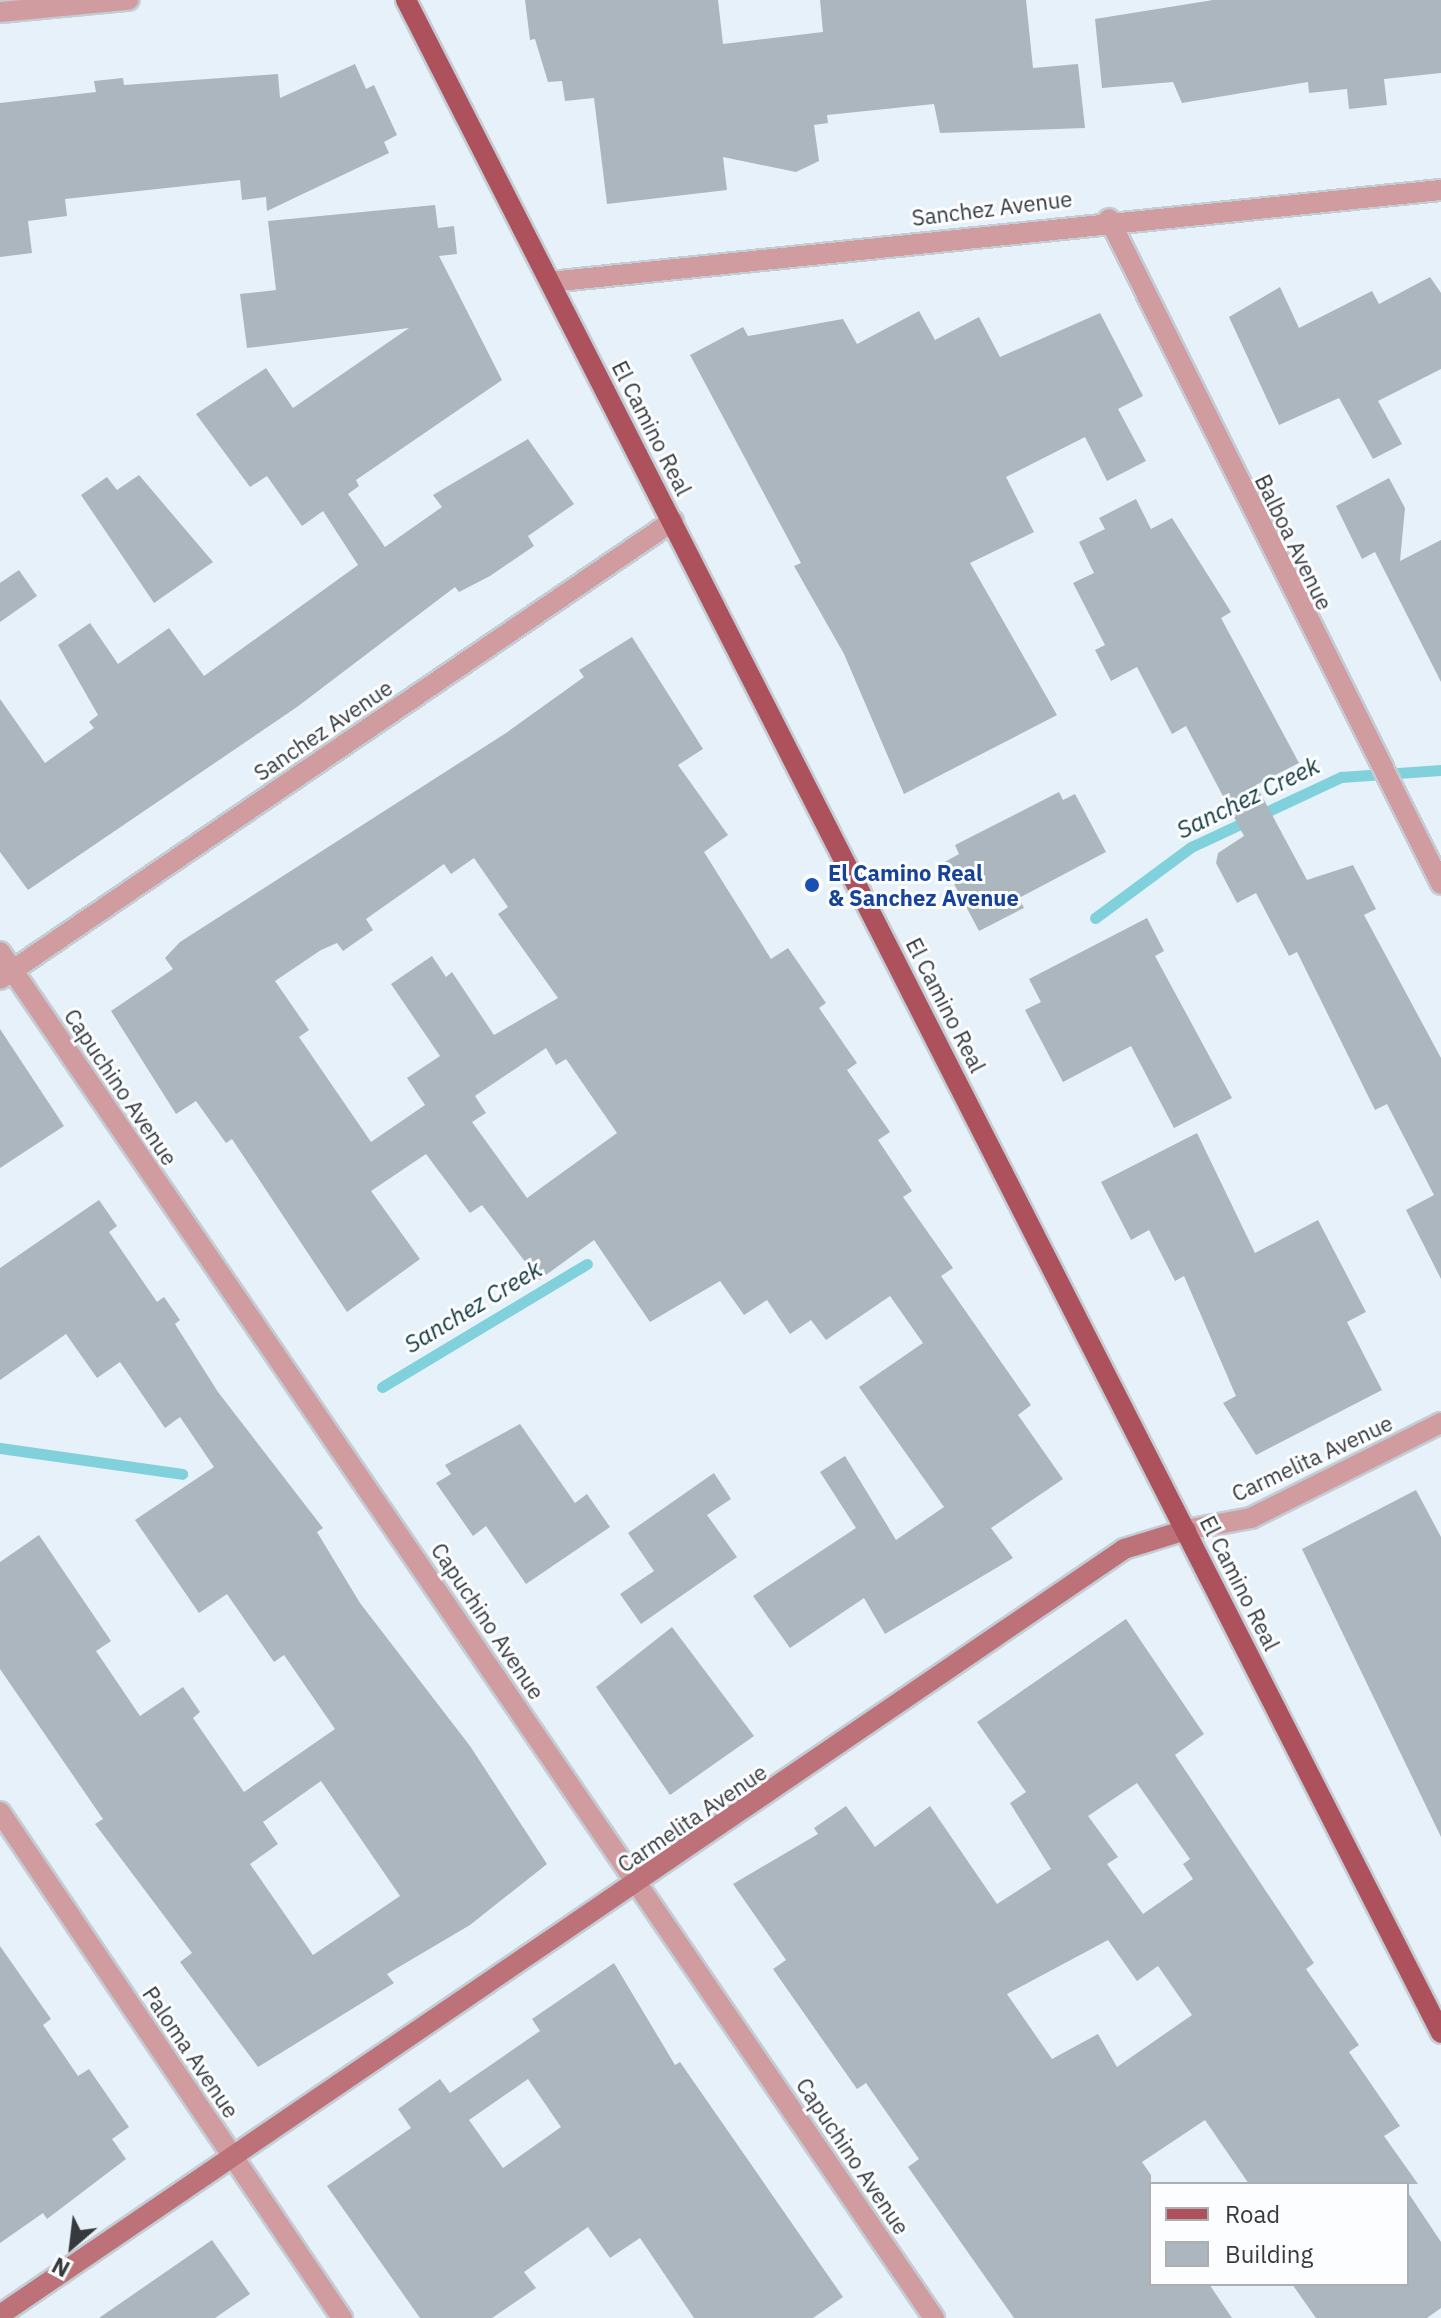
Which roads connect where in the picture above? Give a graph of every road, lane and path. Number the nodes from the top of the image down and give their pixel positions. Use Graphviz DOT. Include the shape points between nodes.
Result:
graph roads {
  1 [pos="128,0"];
  2 [pos="406,0"];
  3 [pos="0,12"];
  4 [pos="1441,190"];
  5 [pos="1109,219"];
  6 [pos="550,282"];
  7 [pos="673,521"];
  8 [pos="1441,884"];
  9 [pos="0,952"];
  10 [pos="6,974"];
  11 [pos="1441,1423"];
  12 [pos="1186,1530"];
  13 [pos="0,1812"];
  14 [pos="639,1883"];
  15 [pos="1441,2033"];
  16 [pos="233,2157"];
  17 [pos="0,2315"];
  18 [pos="342,2318"];
  19 [pos="934,2318"];
  1 -- 3 [label="street"];
  2 -- 6 [label="main road, El Camino Real"];
  4 -- 5 [label="street, Sanchez Avenue"];
  5 -- 6 [label="street, Sanchez Avenue"];
  5 -- 8 [label="street, Balboa Avenue"];
  6 -- 7 [label="main road, El Camino Real"];
  7 -- 10 [label="street, Sanchez Avenue"];
  7 -- 12 [label="main road, El Camino Real"];
  9 -- 10 [label="street, Capuchino Avenue"];
  10 -- 14 [label="street, Capuchino Avenue"];
  11 -- 12 [label="street, Carmelita Avenue" via="1251,1518"];
  12 -- 14 [label="street, Carmelita Avenue" via="1124,1549"];
  12 -- 15 [label="main road, El Camino Real"];
  13 -- 16 [label="street, Paloma Avenue"];
  14 -- 16 [label="street, Carmelita Avenue"];
  14 -- 19 [label="street, Capuchino Avenue"];
  16 -- 17 [label="street, Carmelita Avenue"];
  16 -- 18 [label="street, Paloma Avenue"];
}
